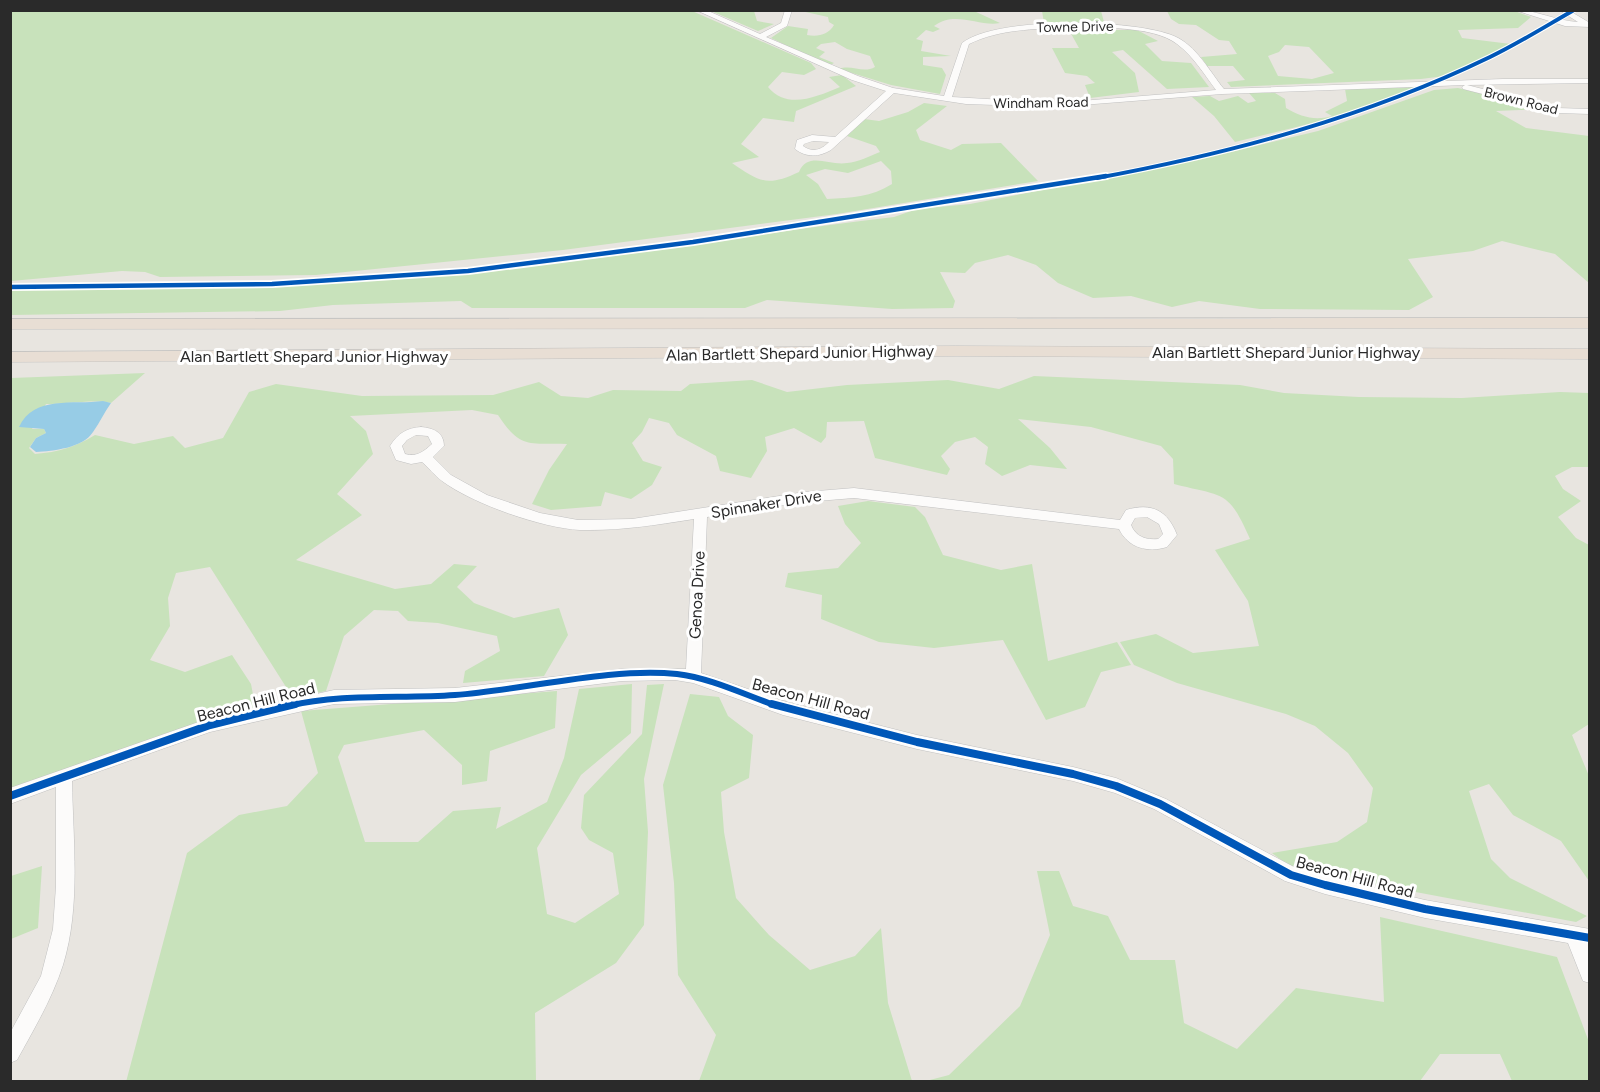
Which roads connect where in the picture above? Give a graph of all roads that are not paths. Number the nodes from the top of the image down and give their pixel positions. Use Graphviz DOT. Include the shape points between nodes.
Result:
graph roads {
  1 [pos="699,10"];
  2 [pos="789,10"];
  3 [pos="1518,10"];
  4 [pos="1562,10"];
  5 [pos="1589,26"];
  6 [pos="759,37"];
  7 [pos="1590,81"];
  8 [pos="1454,83"];
  9 [pos="892,90"];
  10 [pos="1222,92"];
  11 [pos="947,100"];
  12 [pos="1590,112"];
  13 [pos="836,140"];
  14 [pos="1590,323"];
  15 [pos="10,324"];
  16 [pos="1590,354"];
  17 [pos="10,357"];
  18 [pos="425,457"];
  19 [pos="701,514"];
  20 [pos="1124,525"];
  21 [pos="693,677"];
  22 [pos="64,778"];
  23 [pos="10,796"];
  24 [pos="1582,937"];
  25 [pos="1590,974"];
  26 [pos="10,1053"];
  1 -- 6 [label="street, Windham Road"];
  2 -- 6 [label="street" via="784,24"];
  3 -- 5 [label="street" via="1565,24"];
  4 -- 5 [label="street"];
  6 -- 9 [label="street, Windham Road" via="841,73"];
  7 -- 8 [label="street, Windham Road"];
  8 -- 10 [label="street, Windham Road"];
  8 -- 12 [label="street, Brown Road" via="1557,110"];
  9 -- 11 [label="street, Windham Road"];
  9 -- 13 [label="street"];
  10 -- 11 [label="street, Windham Road" via="1031,105"];
  10 -- 11 [label="street, Towne Drive" via="1181,44 1162,33 1130,27 1012,28 984,33 966,43"];
  14 -- 15 [label="highway, Alan Bartlett Shepard Junior Highway"];
  16 -- 17 [label="highway, Alan Bartlett Shepard Junior Highway" via="956,351"];
  18 -- 19 [label="street, Spinnaker Drive" via="471,493 553,521 619,526"];
  19 -- 20 [label="street, Spinnaker Drive" via="821,495 868,493"];
  19 -- 21 [label="street, Genoa Drive"];
  21 -- 22 [label="street, Beacon Hill Road" via="640,673 455,695 334,697 210,725"];
  21 -- 24 [label="street, Beacon Hill Road" via="783,708 1116,786 1160,804 1291,875 1425,909"];
  22 -- 23 [label="street, Beacon Hill Road"];
  22 -- 26 [label="street" via="63,926 39,1001"];
  24 -- 25 [label="street"];
}
